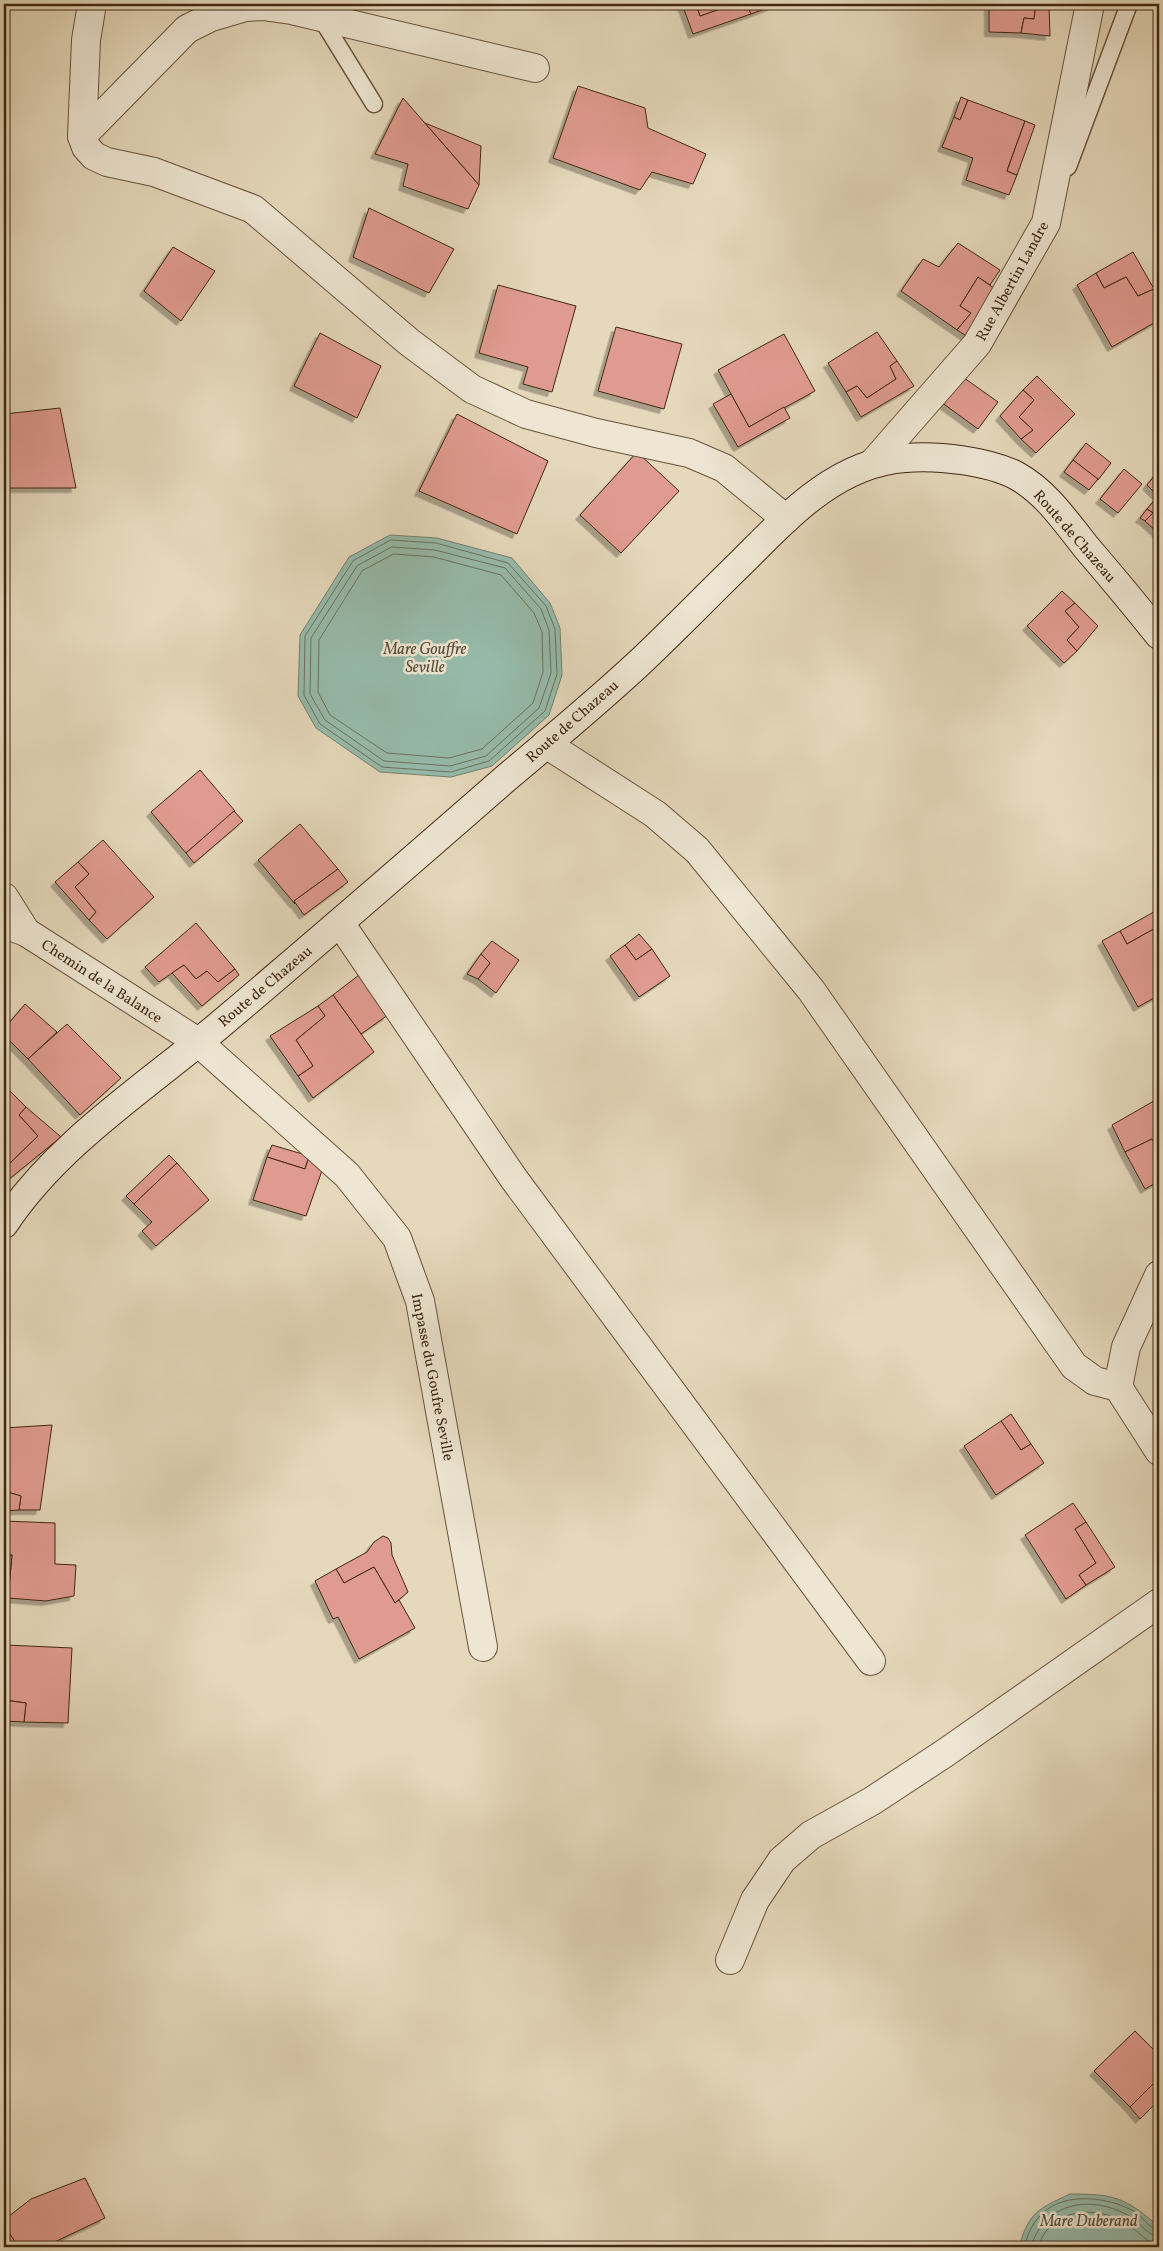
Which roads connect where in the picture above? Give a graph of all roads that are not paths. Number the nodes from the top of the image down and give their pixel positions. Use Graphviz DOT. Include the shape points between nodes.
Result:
graph roads {
  1 [pos="92,4"];
  2 [pos="1090,4"];
  3 [pos="1130,4"];
  4 [pos="321,18"];
  5 [pos="535,68"];
  6 [pos="374,104"];
  7 [pos="82,136"];
  8 [pos="1046,223"];
  9 [pos="873,463"];
  10 [pos="786,518"];
  11 [pos="1159,635"];
  12 [pos="546,744"];
  13 [pos="4,897"];
  14 [pos="340,923"];
  15 [pos="15,928"];
  16 [pos="198,1042"];
  17 [pos="4,1224"];
  18 [pos="1159,1275"];
  19 [pos="1118,1387"];
  20 [pos="1159,1451"];
  21 [pos="1159,1603"];
  22 [pos="483,1646"];
  23 [pos="871,1660"];
  24 [pos="730,1960"];
  1 -- 7 [label="street" via="86,40"];
  2 -- 8 [label="street, Rue Albertin Landre"];
  3 -- 8 [label="lane"];
  4 -- 5 [label="street"];
  4 -- 6 [label="lane"];
  4 -- 7 [label="street" via="263,6 245,7 210,17 187,29"];
  7 -- 10 [label="street" via="94,156 106,162 154,172 253,209 409,342 472,389 526,414 596,434 690,453 724,468"];
  8 -- 9 [label="street, Rue Albertin Landre" via="977,344"];
  9 -- 10 [label="street, Route de Chazeau" via="824,487"];
  9 -- 11 [label="street, Route de Chazeau" via="906,457 933,458 988,466 1016,475 1036,489 1062,516"];
  10 -- 12 [label="street, Route de Chazeau" via="637,665"];
  12 -- 14 [label="street, Route de Chazeau"];
  12 -- 19 [label="street" via="655,814 697,850 811,990 1074,1366 1095,1381"];
  13 -- 15 [label="street"];
  14 -- 16 [label="street, Route de Chazeau"];
  14 -- 23 [label="street" via="514,1179"];
  15 -- 16 [label="street, Chemin de la Balance"];
  16 -- 17 [label="street, Route de Chazeau" via="95,1126 54,1165"];
  16 -- 22 [label="street, Impasse du Goufre Seville" via="347,1175 397,1238 420,1301"];
  18 -- 19 [label="street" via="1126,1347"];
  19 -- 20 [label="street"];
  21 -- 24 [label="street" via="945,1753 872,1801 811,1835 782,1860 755,1900"];
}
